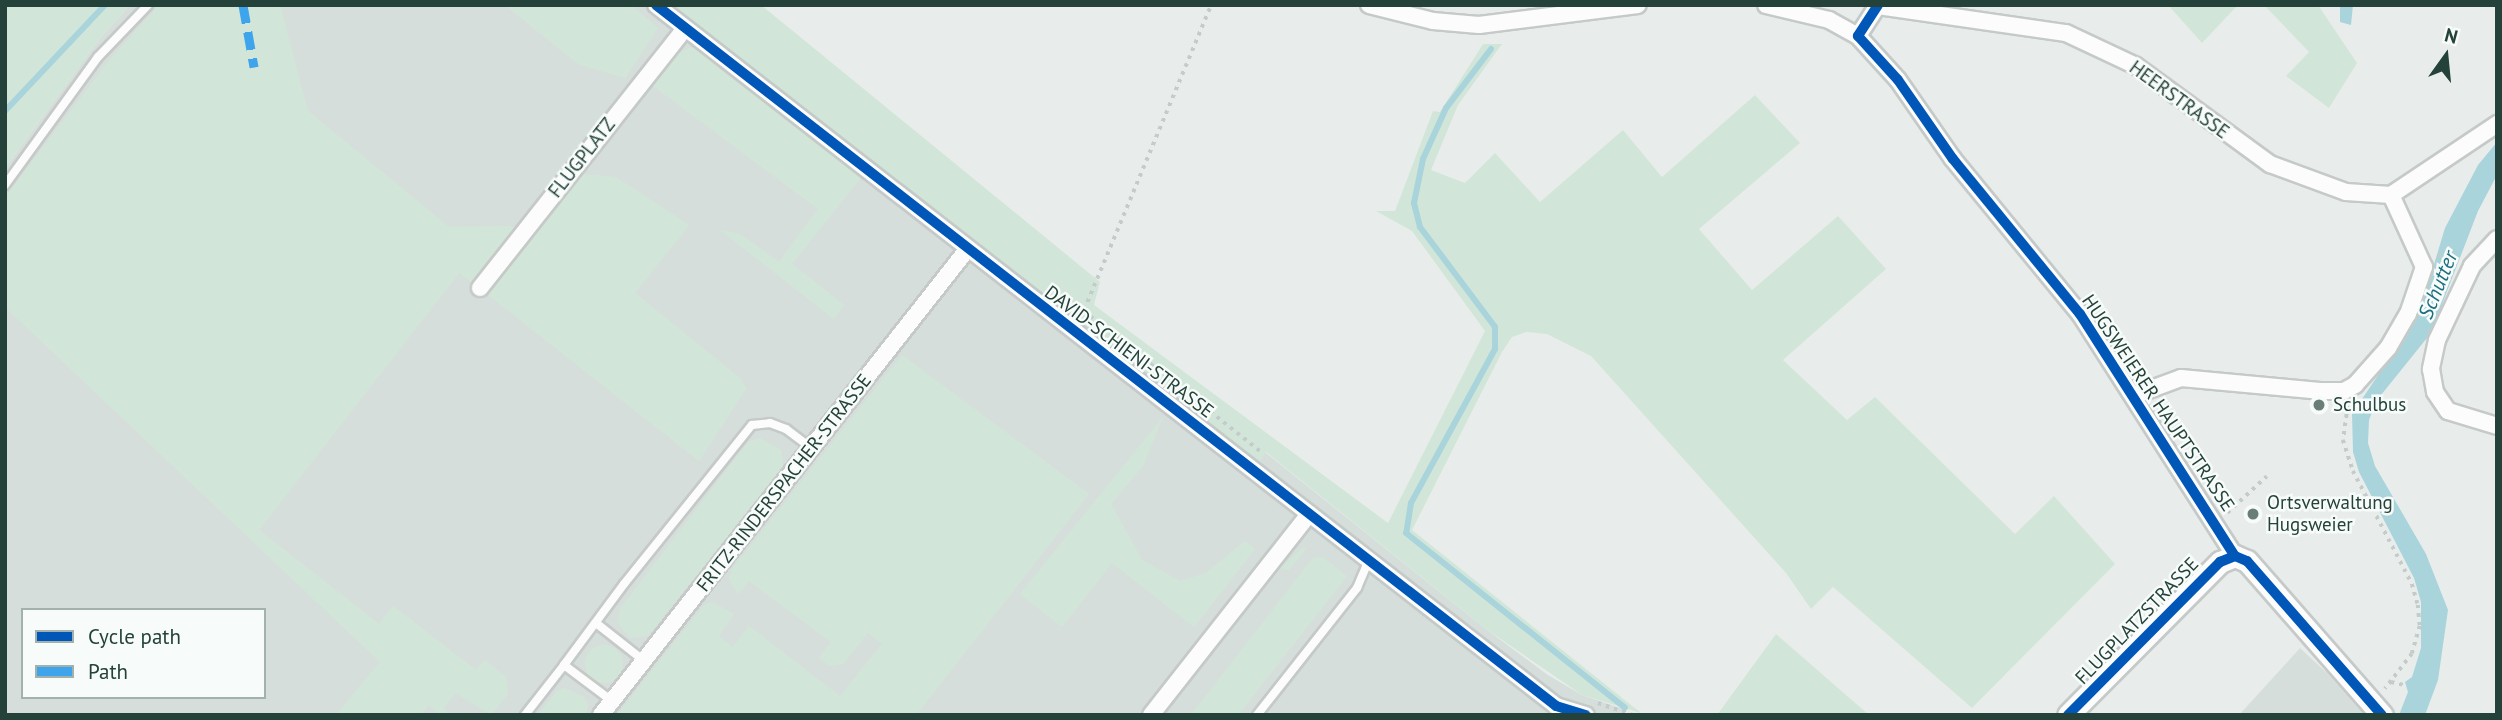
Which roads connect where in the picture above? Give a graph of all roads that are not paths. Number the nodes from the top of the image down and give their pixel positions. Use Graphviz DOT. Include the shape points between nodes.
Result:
graph roads {
  1 [pos="148,5"];
  2 [pos="656,5"];
  3 [pos="1369,5"];
  4 [pos="1638,5"];
  5 [pos="1766,5"];
  6 [pos="1878,5"];
  7 [pos="685,28"];
  8 [pos="1858,36"];
  9 [pos="2497,124"];
  10 [pos="5,185"];
  11 [pos="2391,195"];
  12 [pos="2497,239"];
  13 [pos="966,251"];
  14 [pos="480,288"];
  15 [pos="2136,395"];
  16 [pos="2497,426"];
  17 [pos="811,448"];
  18 [pos="1309,514"];
  19 [pos="2235,556"];
  20 [pos="1369,560"];
  21 [pos="596,623"];
  22 [pos="643,660"];
  23 [pos="564,665"];
  24 [pos="612,701"];
  25 [pos="2377,709"];
  26 [pos="524,715"];
  27 [pos="601,715"];
  28 [pos="1152,715"];
  29 [pos="1257,715"];
  30 [pos="1586,715"];
  31 [pos="2068,715"];
  1 -- 10 [label="lane" via="98,57"];
  2 -- 7 [label="street, DAVID-SCHIENI-STRASSE"];
  3 -- 4 [label="street" via="1433,21 1479,25"];
  5 -- 8 [label="street" via="1829,20"];
  6 -- 8 [label="street"];
  6 -- 11 [label="street, HEERSTRASSE" via="2066,33 2136,66 2270,164 2346,192"];
  7 -- 13 [label="street, DAVID-SCHIENI-STRASSE"];
  7 -- 14 [label="street, FLUGPLATZ"];
  8 -- 15 [label="street, HUGSWEIERER HAUPTSTRASSE" via="1898,80 1953,159 2080,314"];
  9 -- 11 [label="street"];
  11 -- 15 [label="street" via="2424,267 2408,314 2388,348 2356,384 2344,391 2322,391 2181,378"];
  12 -- 16 [label="street" via="2472,265 2437,340 2431,369 2435,392 2448,411"];
  13 -- 17 [label="street, FRITZ-RINDERSPACHER-STRASSE"];
  13 -- 18 [label="street, DAVID-SCHIENI-STRASSE"];
  15 -- 19 [label="street, HUGSWEIERER HAUPTSTRASSE"];
  17 -- 21 [label="lane" via="786,429 770,423 752,425"];
  17 -- 22 [label="street, FRITZ-RINDERSPACHER-STRASSE"];
  18 -- 20 [label="street, DAVID-SCHIENI-STRASSE"];
  18 -- 28 [label="street"];
  19 -- 25 [label="street, HUGSWEIERER HAUPTSTRASSE" via="2247,561"];
  19 -- 31 [label="street, FLUGPLATZSTRASSE" via="2220,562"];
  20 -- 29 [label="lane" via="1357,588"];
  20 -- 30 [label="street, DAVID-SCHIENI-STRASSE" via="1556,706"];
  21 -- 22 [label="lane"];
  21 -- 23 [label="lane"];
  22 -- 24 [label="street, FRITZ-RINDERSPACHER-STRASSE"];
  23 -- 24 [label="lane"];
  23 -- 26 [label="lane"];
  24 -- 27 [label="street, FRITZ-RINDERSPACHER-STRASSE"];
}
